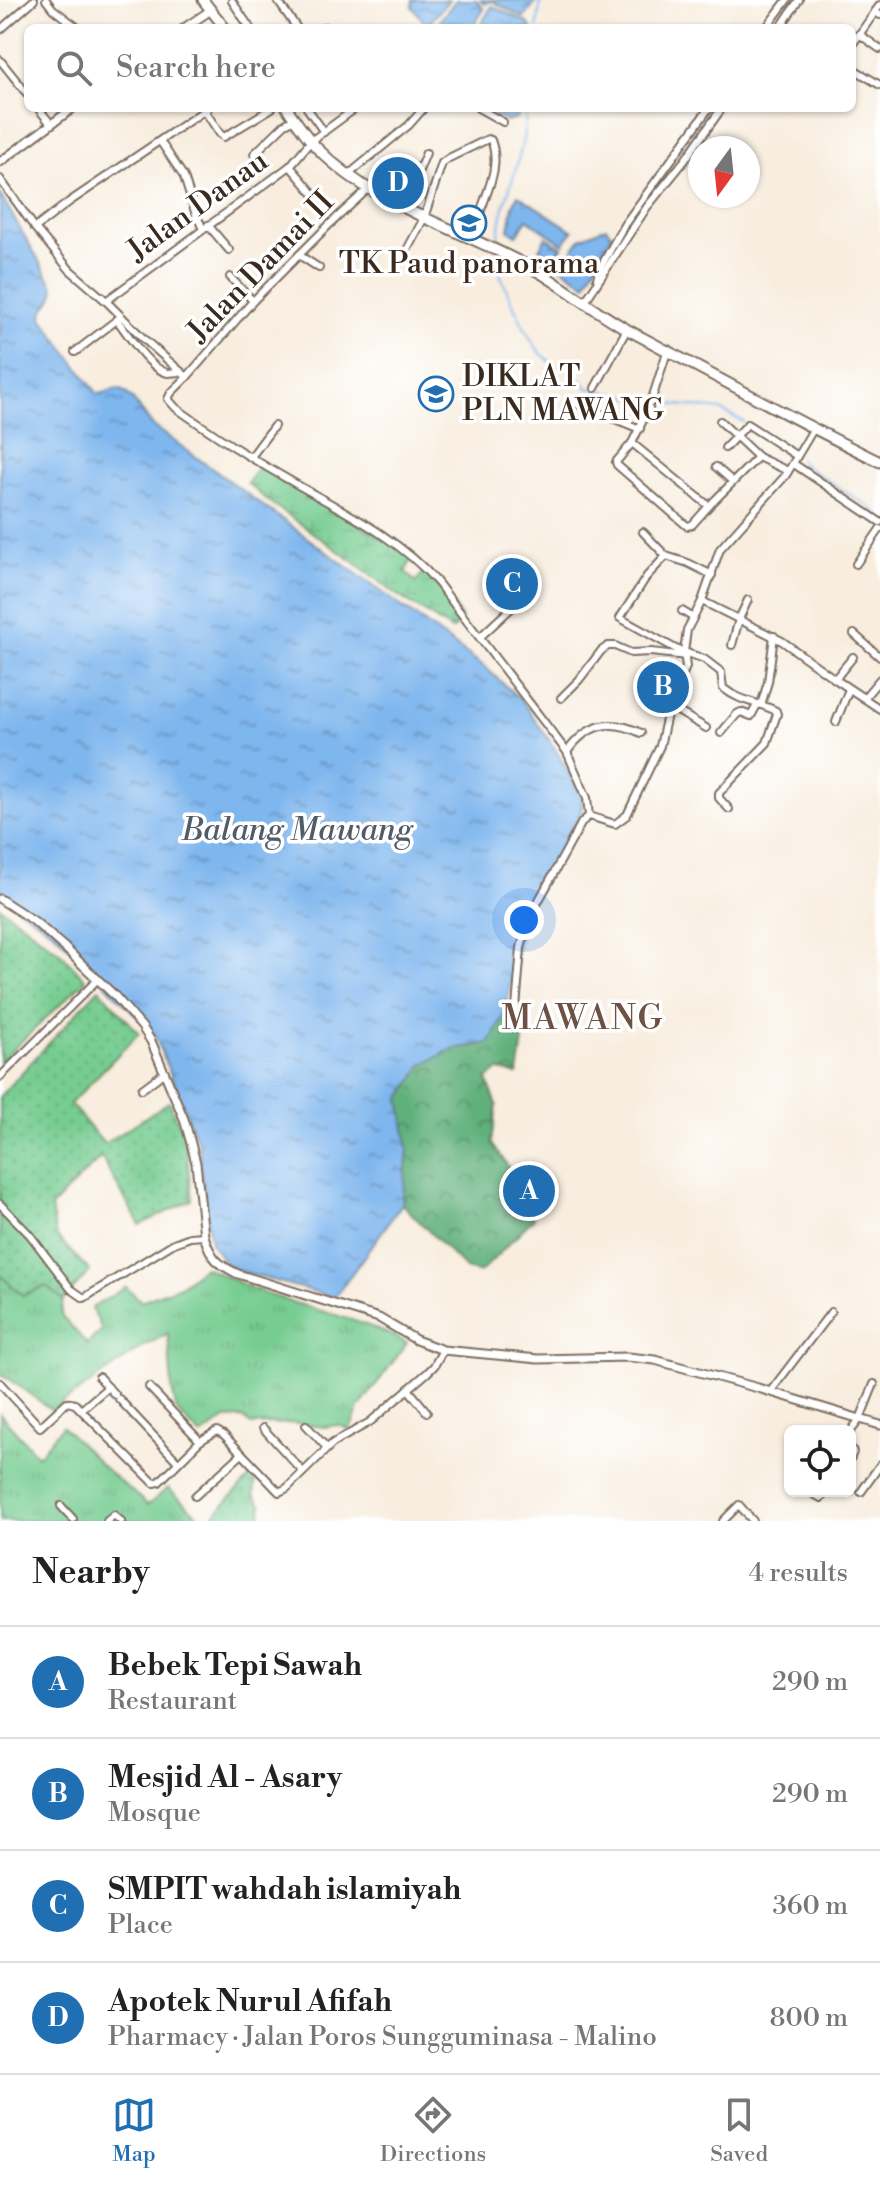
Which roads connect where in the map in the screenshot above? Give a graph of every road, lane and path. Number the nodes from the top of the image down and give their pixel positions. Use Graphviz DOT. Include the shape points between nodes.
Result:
graph roads {
  1 [pos="34,0"];
  2 [pos="46,0"];
  3 [pos="203,0"];
  4 [pos="277,0"];
  5 [pos="787,0"];
  6 [pos="799,0"];
  7 [pos="232,1"];
  8 [pos="211,10"];
  9 [pos="878,11"];
  10 [pos="72,24"];
  11 [pos="190,24"];
  12 [pos="222,24"];
  13 [pos="247,24"];
  14 [pos="294,24"];
  15 [pos="769,24"];
  16 [pos="783,24"];
  17 [pos="0,30"];
  18 [pos="859,34"];
  19 [pos="856,39"];
  20 [pos="880,49"];
  21 [pos="0,60"];
  22 [pos="856,70"];
  23 [pos="880,85"];
  24 [pos="24,89"];
  25 [pos="41,112"];
  26 [pos="68,112"];
  27 [pos="201,112"];
  28 [pos="207,112"];
  29 [pos="265,112"];
  30 [pos="290,112"];
  31 [pos="310,112"];
  32 [pos="351,112"];
  33 [pos="415,112"];
  34 [pos="421,112"];
  35 [pos="485,112"];
  36 [pos="706,112"];
  37 [pos="719,112"];
  38 [pos="419,115"];
  39 [pos="295,119"];
  40 [pos="503,122"];
  41 [pos="51,124"];
  42 [pos="324,132"];
  43 [pos="160,141"];
  44 [pos="311,141"];
  45 [pos="426,153"];
  46 [pos="254,154"];
  47 [pos="0,162"];
  48 [pos="290,166"];
  49 [pos="348,175"];
  50 [pos="0,179"];
  51 [pos="368,189"];
  52 [pos="313,193"];
  53 [pos="399,206"];
  54 [pos="480,213"];
  55 [pos="424,218"];
  56 [pos="205,227"];
  57 [pos="35,228"];
  58 [pos="408,248"];
  59 [pos="229,250"];
  60 [pos="299,255"];
  61 [pos="319,268"];
  62 [pos="230,277"];
  63 [pos="596,282"];
  64 [pos="104,299"];
  65 [pos="253,301"];
  66 [pos="584,303"];
  67 [pos="119,318"];
  68 [pos="627,329"];
  69 [pos="668,349"];
  70 [pos="77,351"];
  71 [pos="184,375"];
  72 [pos="595,388"];
  73 [pos="575,403"];
  74 [pos="720,421"];
  75 [pos="274,426"];
  76 [pos="814,428"];
  77 [pos="640,429"];
  78 [pos="736,436"];
  79 [pos="632,443"];
  80 [pos="725,448"];
  81 [pos="251,457"];
  82 [pos="758,457"];
  83 [pos="796,459"];
  84 [pos="880,462"];
  85 [pos="716,467"];
  86 [pos="788,471"];
  87 [pos="732,481"];
  88 [pos="709,506"];
  89 [pos="880,522"];
  90 [pos="880,529"];
  91 [pos="643,532"];
  92 [pos="666,556"];
  93 [pos="856,564"];
  94 [pos="712,575"];
  95 [pos="521,599"];
  96 [pos="748,600"];
  97 [pos="702,601"];
  98 [pos="682,611"];
  99 [pos="692,617"];
  100 [pos="739,619"];
  101 [pos="854,634"];
  102 [pos="774,636"];
  103 [pos="480,637"];
  104 [pos="732,645"];
  105 [pos="685,654"];
  106 [pos="853,657"];
  107 [pos="880,657"];
  108 [pos="835,679"];
  109 [pos="880,679"];
  110 [pos="849,689"];
  111 [pos="561,698"];
  112 [pos="864,698"];
  113 [pos="759,705"];
  114 [pos="669,706"];
  115 [pos="880,709"];
  116 [pos="836,722"];
  117 [pos="706,728"];
  118 [pos="641,733"];
  119 [pos="721,733"];
  120 [pos="567,752"];
  121 [pos="729,809"];
  122 [pos="589,816"];
  123 [pos="0,899"];
  124 [pos="97,980"];
  125 [pos="515,1020"];
  126 [pos="165,1072"];
  127 [pos="0,1077"];
  128 [pos="142,1089"];
  129 [pos="0,1204"];
  130 [pos="204,1236"];
  131 [pos="831,1312"];
  132 [pos="443,1350"];
  133 [pos="99,1377"];
  134 [pos="0,1383"];
  135 [pos="874,1384"];
  136 [pos="108,1387"];
  137 [pos="149,1387"];
  138 [pos="408,1389"];
  139 [pos="770,1392"];
  140 [pos="81,1410"];
  141 [pos="427,1412"];
  142 [pos="860,1419"];
  143 [pos="306,1425"];
  144 [pos="855,1425"];
  145 [pos="880,1425"];
  146 [pos="263,1428"];
  147 [pos="200,1441"];
  148 [pos="327,1448"];
  149 [pos="242,1454"];
  150 [pos="178,1462"];
  151 [pos="880,1465"];
  152 [pos="303,1472"];
  153 [pos="861,1492"];
  154 [pos="195,1496"];
  155 [pos="61,1506"];
  156 [pos="73,1520"];
  157 [pos="107,1521"];
  158 [pos="121,1521"];
  159 [pos="723,1521"];
  160 [pos="753,1521"];
  1 -- 17 [label="street"];
  2 -- 10 [label="street"];
  3 -- 8 [label="main road"];
  4 -- 14 [label="street"];
  5 -- 15 [label="street"];
  6 -- 16 [label="street"];
  7 -- 13 [label="street"];
  8 -- 11 [label="street"];
  8 -- 12 [label="main road"];
  9 -- 18 [label="street"];
  18 -- 19 [label="street"];
  18 -- 20 [label="street"];
  21 -- 24 [label="street"];
  22 -- 23 [label="street"];
  25 -- 41 [label="street"];
  26 -- 41 [label="street"];
  27 -- 43 [label="street"];
  28 -- 29 [label="street" via="224,137"];
  30 -- 39 [label="main road"];
  31 -- 42 [label="street"];
  32 -- 42 [label="street, Jalan Danau"];
  33 -- 38 [label="street"];
  34 -- 38 [label="street"];
  35 -- 40 [label="street"];
  36 -- 63 [label="street" via="624,225"];
  37 -- 63 [label="street"];
  38 -- 49 [label="street"];
  39 -- 44 [label="main road"];
  39 -- 46 [label="street"];
  41 -- 47 [label="street"];
  42 -- 44 [label="street, Jalan Danau"];
  43 -- 56 [label="street" via="184,177"];
  43 -- 57 [label="street"];
  44 -- 48 [label="street, Jalan Danau"];
  44 -- 49 [label="main road"];
  45 -- 53 [label="street"];
  48 -- 52 [label="street"];
  48 -- 56 [label="street, Jalan Danau"];
  49 -- 51 [label="main road"];
  50 -- 57 [label="street"];
  51 -- 53 [label="main road"];
  51 -- 60 [label="street, Jalan Damai II"];
  53 -- 55 [label="main road"];
  54 -- 55 [label="street" via="495,166 495,149 488,139 442,163"];
  55 -- 58 [label="street"];
  55 -- 66 [label="main road" via="489,245"];
  56 -- 59 [label="street"];
  56 -- 64 [label="street, Jalan Danau"];
  57 -- 64 [label="street" via="63,263"];
  60 -- 61 [label="street"];
  60 -- 65 [label="street, Jalan Damai II"];
  62 -- 65 [label="street"];
  63 -- 66 [label="street"];
  64 -- 67 [label="street"];
  65 -- 71 [label="street, Jalan Damai II"];
  66 -- 68 [label="main road"];
  67 -- 70 [label="street"];
  67 -- 71 [label="street"];
  67 -- 71 [label="street" via="137,348 159,369"];
  68 -- 69 [label="main road"];
  68 -- 72 [label="street"];
  69 -- 76 [label="main road"];
  69 -- 77 [label="street"];
  71 -- 81 [label="street, Jalan Damai II" via="169,395 171,403"];
  73 -- 77 [label="street"];
  74 -- 78 [label="street"];
  75 -- 81 [label="street"];
  76 -- 83 [label="street"];
  76 -- 84 [label="main road"];
  77 -- 79 [label="street"];
  78 -- 80 [label="street"];
  78 -- 82 [label="street"];
  78 -- 83 [label="street" via="745,426"];
  79 -- 88 [label="street"];
  79 -- 88 [label="street" via="617,465 687,526"];
  81 -- 103 [label="street" via="420,562"];
  82 -- 86 [label="street"];
  82 -- 87 [label="street"];
  83 -- 86 [label="street"];
  83 -- 89 [label="street"];
  85 -- 87 [label="street"];
  86 -- 94 [label="street" via="720,549"];
  87 -- 88 [label="street"];
  90 -- 93 [label="street"];
  91 -- 92 [label="street"];
  92 -- 94 [label="street"];
  92 -- 105 [label="street" via="620,618"];
  94 -- 97 [label="street"];
  95 -- 103 [label="street"];
  96 -- 100 [label="street"];
  97 -- 99 [label="street"];
  97 -- 100 [label="street"];
  98 -- 99 [label="street"];
  99 -- 105 [label="street"];
  100 -- 102 [label="street"];
  100 -- 104 [label="street"];
  101 -- 107 [label="street"];
  102 -- 108 [label="street"];
  102 -- 113 [label="street"];
  103 -- 120 [label="street"];
  105 -- 111 [label="street" via="631,653 608,646"];
  105 -- 113 [label="street" via="704,659 721,672 725,690"];
  105 -- 114 [label="street" via="684,673"];
  106 -- 108 [label="street"];
  108 -- 110 [label="street"];
  109 -- 112 [label="street"];
  110 -- 112 [label="street"];
  110 -- 116 [label="street"];
  112 -- 115 [label="street"];
  113 -- 119 [label="street" via="751,716 737,714"];
  113 -- 121 [label="street" via="777,714 763,748 719,793"];
  114 -- 117 [label="street"];
  114 -- 122 [label="street" via="657,754 627,815 615,824"];
  118 -- 120 [label="street" via="618,725 598,726 575,740"];
  120 -- 122 [label="street"];
  122 -- 125 [label="street" via="528,920"];
  123 -- 124 [label="street" via="34,921"];
  124 -- 126 [label="street" via="142,1027"];
  124 -- 127 [label="street"];
  126 -- 128 [label="street"];
  126 -- 130 [label="street" via="196,1163"];
  129 -- 130 [label="street" via="84,1298 174,1243"];
  130 -- 132 [label="street" via="224,1268 379,1318"];
  131 -- 139 [label="street"];
  132 -- 138 [label="street"];
  132 -- 139 [label="street" via="538,1359 644,1358"];
  133 -- 136 [label="street"];
  134 -- 140 [label="street" via="40,1427 67,1402"];
  135 -- 142 [label="street"];
  136 -- 140 [label="street"];
  136 -- 150 [label="street"];
  137 -- 147 [label="street"];
  138 -- 141 [label="street"];
  138 -- 148 [label="street" via="359,1430"];
  139 -- 142 [label="street"];
  140 -- 150 [label="street" via="154,1483"];
  142 -- 144 [label="street"];
  142 -- 145 [label="street"];
  143 -- 148 [label="street"];
  146 -- 152 [label="street"];
  147 -- 149 [label="street" via="219,1432"];
  147 -- 150 [label="street"];
  148 -- 152 [label="street"];
  149 -- 152 [label="street" via="279,1492"];
  149 -- 154 [label="street"];
  151 -- 153 [label="street"];
  155 -- 156 [label="street"];
  157 -- 158 [label="street" via="114,1515"];
  159 -- 160 [label="street" via="739,1505"];
}
